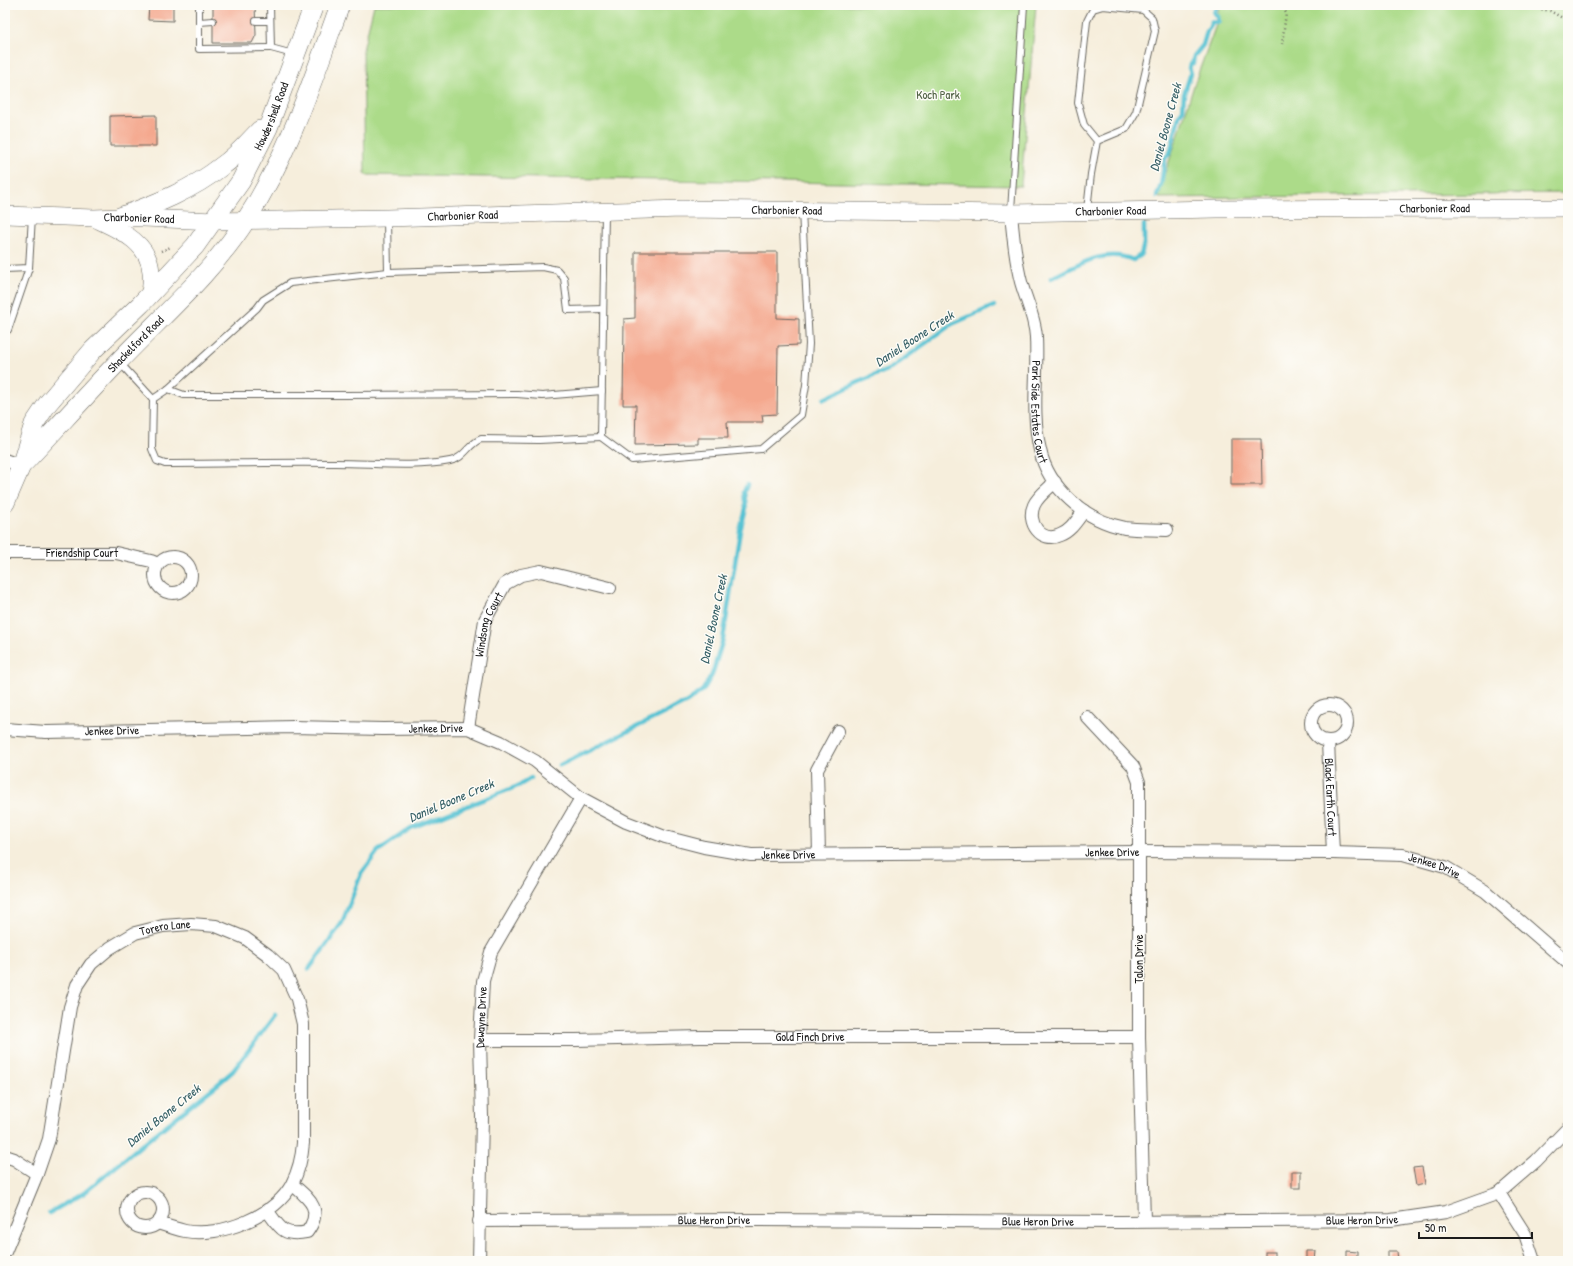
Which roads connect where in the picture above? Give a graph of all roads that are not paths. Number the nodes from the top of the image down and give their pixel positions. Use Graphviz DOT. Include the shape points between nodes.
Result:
graph roads {
  1 [pos="199,5"];
  2 [pos="270,5"];
  3 [pos="314,5"];
  4 [pos="340,5"];
  5 [pos="1024,5"];
  6 [pos="213,21"];
  7 [pos="270,21"];
  8 [pos="198,22"];
  9 [pos="256,22"];
  10 [pos="271,48"];
  11 [pos="295,55"];
  12 [pos="272,117"];
  13 [pos="1097,141"];
  14 [pos="1568,208"];
  15 [pos="1087,210"];
  16 [pos="802,211"];
  17 [pos="605,212"];
  18 [pos="1011,213"];
  19 [pos="5,215"];
  20 [pos="32,216"];
  21 [pos="120,217"];
  22 [pos="94,218"];
  23 [pos="387,218"];
  24 [pos="246,220"];
  25 [pos="214,221"];
  26 [pos="29,268"];
  27 [pos="5,269"];
  28 [pos="388,272"];
  29 [pos="150,294"];
  30 [pos="603,309"];
  31 [pos="8,330"];
  32 [pos="118,361"];
  33 [pos="168,389"];
  34 [pos="602,391"];
  35 [pos="153,399"];
  36 [pos="601,437"];
  37 [pos="13,463"];
  38 [pos="1055,482"];
  39 [pos="5,503"];
  40 [pos="1084,511"];
  41 [pos="1167,530"];
  42 [pos="5,553"];
  43 [pos="158,564"];
  44 [pos="610,588"];
  45 [pos="1087,717"];
  46 [pos="468,728"];
  47 [pos="5,729"];
  48 [pos="838,731"];
  49 [pos="1328,742"];
  50 [pos="581,798"];
  51 [pos="1139,852"];
  52 [pos="1333,853"];
  53 [pos="819,854"];
  54 [pos="1568,963"];
  55 [pos="1139,1037"];
  56 [pos="480,1040"];
  57 [pos="1568,1128"];
  58 [pos="5,1156"];
  59 [pos="37,1174"];
  60 [pos="292,1184"];
  61 [pos="1499,1193"];
  62 [pos="267,1210"];
  63 [pos="479,1221"];
  64 [pos="1144,1221"];
  65 [pos="158,1224"];
  66 [pos="5,1252"];
  67 [pos="479,1261"];
  68 [pos="1534,1261"];
  1 -- 8 [label="lane"];
  2 -- 7 [label="lane"];
  3 -- 11 [label="main road, Howdershell Road"];
  4 -- 24 [label="main road, Howdershell Road" via="292,134 267,185"];
  5 -- 18 [label="lane"];
  6 -- 8 [label="lane"];
  7 -- 9 [label="lane"];
  7 -- 10 [label="lane"];
  8 -- 10 [label="lane" via="198,49"];
  10 -- 11 [label="lane"];
  11 -- 12 [label="main road, Howdershell Road"];
  12 -- 21 [label="main road" via="241,150 207,177 161,202"];
  12 -- 25 [label="main road, Howdershell Road" via="241,181"];
  13 -- 13 [label="lane" via="1084,125 1078,103 1087,21 1093,9 1103,6 1143,10 1152,18 1155,31 1136,112 1126,129"];
  13 -- 15 [label="lane"];
  14 -- 15 [label="main road, Charbonier Road"];
  15 -- 18 [label="main road, Charbonier Road"];
  16 -- 17 [label="main road, Charbonier Road"];
  16 -- 18 [label="main road, Charbonier Road"];
  16 -- 36 [label="lane" via="809,344 801,415 761,449 632,460"];
  17 -- 23 [label="main road, Charbonier Road"];
  17 -- 30 [label="lane"];
  18 -- 38 [label="street, Park Side Estates Court" via="1017,264 1036,336 1039,449 1044,464"];
  19 -- 20 [label="main road, Charbonier Road"];
  20 -- 22 [label="main road, Charbonier Road"];
  20 -- 26 [label="lane"];
  21 -- 22 [label="main road, Charbonier Road"];
  21 -- 25 [label="main road, Charbonier Road"];
  22 -- 29 [label="main road" via="125,232 140,244 152,271"];
  23 -- 24 [label="main road, Charbonier Road"];
  23 -- 28 [label="lane"];
  24 -- 25 [label="main road, Charbonier Road"];
  24 -- 32 [label="main road, Shackelford Road" via="221,255 186,294"];
  25 -- 29 [label="main road, Shackelford Road" via="195,246"];
  26 -- 27 [label="lane"];
  26 -- 31 [label="lane"];
  28 -- 30 [label="lane" via="543,267 557,270 564,278 568,310"];
  28 -- 33 [label="lane" via="290,284 263,300"];
  29 -- 37 [label="main road, Shackelford Road" via="93,350 48,403"];
  30 -- 34 [label="lane"];
  32 -- 35 [label="lane"];
  32 -- 37 [label="main road, Shackelford Road"];
  33 -- 34 [label="lane" via="184,395 346,396 542,396"];
  33 -- 35 [label="lane"];
  34 -- 36 [label="lane"];
  35 -- 36 [label="lane" via="152,449 157,461 165,464 420,464 457,459 475,441 482,439"];
  37 -- 39 [label="main road, Shackelford Road"];
  38 -- 40 [label="street, Park Side Estates Court"];
  38 -- 40 [label="street" via="1034,504 1030,516 1041,534 1051,538 1061,535 1070,529"];
  40 -- 41 [label="street, Park Side Estates Court" via="1098,519 1125,528"];
  42 -- 43 [label="street, Friendship Court" via="116,553"];
  44 -- 46 [label="street, Windsong Court" via="541,571 521,575 505,584 485,620"];
  45 -- 51 [label="street, Talon Drive" via="1133,766 1139,782"];
  46 -- 47 [label="street, Jenkee Drive" via="293,727 46,732"];
  46 -- 50 [label="street, Jenkee Drive" via="501,742 535,761"];
  48 -- 53 [label="street" via="818,770"];
  49 -- 52 [label="street, Black Earth Court"];
  50 -- 53 [label="street, Jenkee Drive" via="626,822 665,837 704,847 751,855"];
  50 -- 56 [label="street, Dewayne Drive" via="491,952 483,981"];
  51 -- 52 [label="street, Jenkee Drive"];
  51 -- 53 [label="street, Jenkee Drive"];
  51 -- 55 [label="street, Talon Drive"];
  52 -- 54 [label="street, Jenkee Drive" via="1403,855 1445,867 1485,891"];
  55 -- 56 [label="street, Gold Finch Drive" via="700,1036"];
  55 -- 64 [label="street, Talon Drive"];
  56 -- 63 [label="street, Dewayne Drive" via="482,1117"];
  57 -- 61 [label="street, Blue Heron Drive" via="1536,1161"];
  58 -- 59 [label="street"];
  59 -- 60 [label="street, Torero Lane" via="49,1139 70,1007 77,985 91,964 110,948 135,933 163,926 191,924 216,926 245,938 284,970 297,999 303,1024 303,1143 301,1162"];
  59 -- 66 [label="street, Torero Lane"];
  60 -- 62 [label="street, Torero Lane"];
  60 -- 62 [label="street" via="310,1200 314,1210 314,1222 307,1232 295,1234 284,1231"];
  61 -- 64 [label="street, Blue Heron Drive" via="1446,1212 1391,1220"];
  61 -- 68 [label="street" via="1525,1234"];
  62 -- 65 [label="street, Torero Lane" via="251,1220 206,1232 186,1231"];
  63 -- 64 [label="street, Blue Heron Drive"];
  63 -- 67 [label="street, Dewayne Drive"];
}
